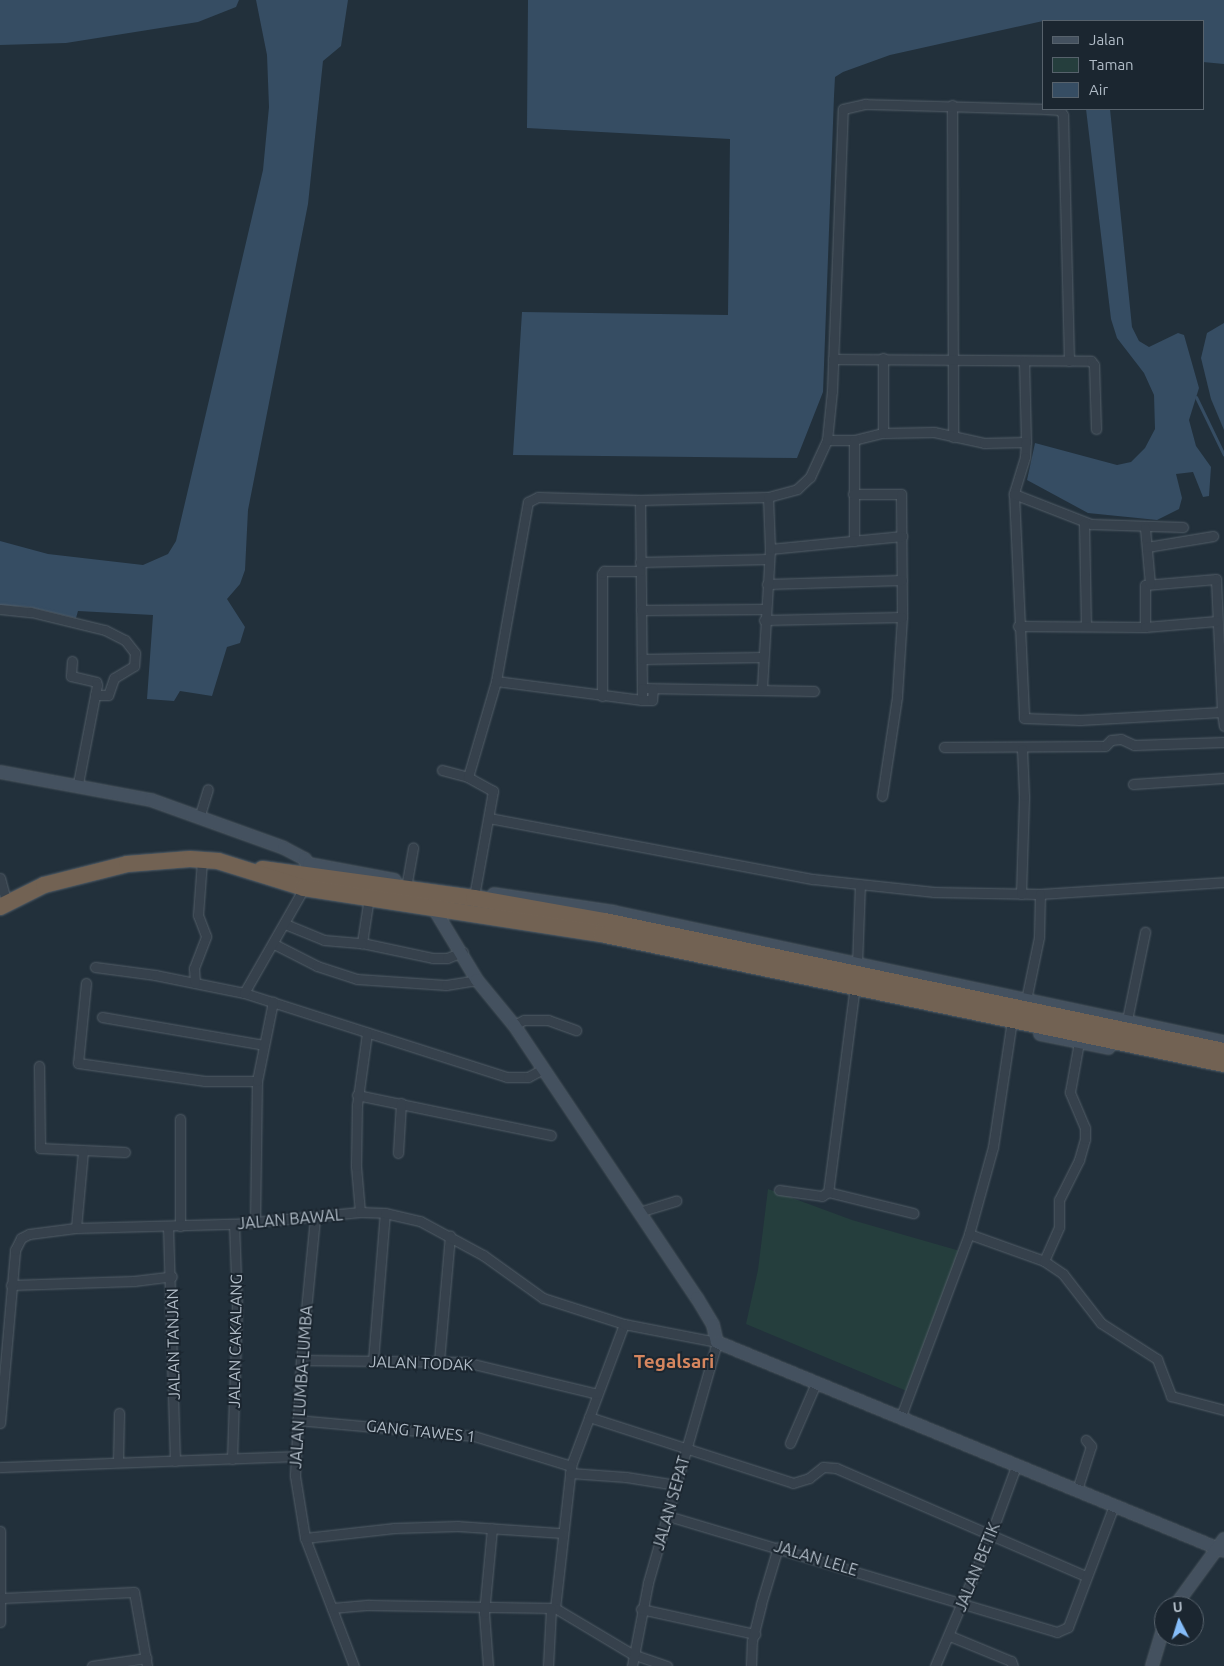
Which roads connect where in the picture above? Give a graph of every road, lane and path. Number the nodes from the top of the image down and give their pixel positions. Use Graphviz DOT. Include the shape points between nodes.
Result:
graph roads {
  1 [pos="952,105"];
  2 [pos="1042,109"];
  3 [pos="1060,110"];
  4 [pos="883,358"];
  5 [pos="833,359"];
  6 [pos="954,359"];
  7 [pos="1024,360"];
  8 [pos="1069,361"];
  9 [pos="1096,429"];
  10 [pos="883,433"];
  11 [pos="953,437"];
  12 [pos="827,440"];
  13 [pos="854,440"];
  14 [pos="1026,442"];
  15 [pos="853,494"];
  16 [pos="1014,494"];
  17 [pos="768,497"];
  18 [pos="640,500"];
  19 [pos="1084,523"];
  20 [pos="1172,527"];
  21 [pos="1182,527"];
  22 [pos="1145,528"];
  23 [pos="902,536"];
  24 [pos="1213,536"];
  25 [pos="854,540"];
  26 [pos="1177,542"];
  27 [pos="1147,547"];
  28 [pos="770,549"];
  29 [pos="769,559"];
  30 [pos="640,567"];
  31 [pos="902,580"];
  32 [pos="767,584"];
  33 [pos="1150,584"];
  34 [pos="0,609"];
  35 [pos="765,609"];
  36 [pos="641,610"];
  37 [pos="902,617"];
  38 [pos="764,620"];
  39 [pos="1217,621"];
  40 [pos="1018,626"];
  41 [pos="1086,626"];
  42 [pos="1145,627"];
  43 [pos="763,657"];
  44 [pos="642,659"];
  45 [pos="72,660"];
  46 [pos="496,681"];
  47 [pos="642,688"];
  48 [pos="762,688"];
  49 [pos="653,689"];
  50 [pos="814,691"];
  51 [pos="96,695"];
  52 [pos="602,696"];
  53 [pos="642,700"];
  54 [pos="1222,712"];
  55 [pos="1224,726"];
  56 [pos="1224,742"];
  57 [pos="944,747"];
  58 [pos="1022,749"];
  59 [pos="442,770"];
  60 [pos="0,772"];
  61 [pos="468,777"];
  62 [pos="1224,778"];
  63 [pos="78,784"];
  64 [pos="1133,784"];
  65 [pos="208,789"];
  66 [pos="882,796"];
  67 [pos="199,818"];
  68 [pos="489,818"];
  69 [pos="413,848"];
  70 [pos="202,860"];
  71 [pos="307,875"];
  72 [pos="0,878"];
  73 [pos="407,882"];
  74 [pos="1224,882"];
  75 [pos="860,885"];
  76 [pos="475,891"];
  77 [pos="1021,894"];
  78 [pos="1040,894"];
  79 [pos="368,897"];
  80 [pos="3,905"];
  81 [pos="435,910"];
  82 [pos="286,924"];
  83 [pos="1145,932"];
  84 [pos="362,943"];
  85 [pos="274,944"];
  86 [pos="463,952"];
  87 [pos="856,965"];
  88 [pos="96,967"];
  89 [pos="477,980"];
  90 [pos="86,983"];
  91 [pos="195,983"];
  92 [pos="244,993"];
  93 [pos="854,993"];
  94 [pos="1026,1000"];
  95 [pos="273,1002"];
  96 [pos="102,1017"];
  97 [pos="1126,1020"];
  98 [pos="514,1025"];
  99 [pos="1011,1027"];
  100 [pos="576,1030"];
  101 [pos="368,1033"];
  102 [pos="1079,1042"];
  103 [pos="1224,1042"];
  104 [pos="264,1045"];
  105 [pos="1224,1051"];
  106 [pos="1224,1064"];
  107 [pos="40,1066"];
  108 [pos="544,1069"];
  109 [pos="1224,1069"];
  110 [pos="258,1081"];
  111 [pos="357,1095"];
  112 [pos="401,1103"];
  113 [pos="180,1119"];
  114 [pos="551,1136"];
  115 [pos="83,1151"];
  116 [pos="125,1152"];
  117 [pos="398,1153"];
  118 [pos="779,1190"];
  119 [pos="828,1192"];
  120 [pos="676,1201"];
  121 [pos="360,1212"];
  122 [pos="639,1212"];
  123 [pos="912,1212"];
  124 [pos="385,1213"];
  125 [pos="315,1218"];
  126 [pos="255,1222"];
  127 [pos="234,1224"];
  128 [pos="168,1226"];
  129 [pos="180,1226"];
  130 [pos="76,1228"];
  131 [pos="969,1234"];
  132 [pos="450,1235"];
  133 [pos="1044,1261"];
  134 [pos="172,1276"];
  135 [pos="12,1285"];
  136 [pos="4,1302"];
  137 [pos="624,1324"];
  138 [pos="717,1342"];
  139 [pos="301,1360"];
  140 [pos="373,1361"];
  141 [pos="439,1361"];
  142 [pos="816,1383"];
  143 [pos="597,1394"];
  144 [pos="0,1401"];
  145 [pos="1224,1410"];
  146 [pos="119,1413"];
  147 [pos="901,1416"];
  148 [pos="589,1417"];
  149 [pos="296,1420"];
  150 [pos="0,1422"];
  151 [pos="1086,1440"];
  152 [pos="790,1444"];
  153 [pos="687,1450"];
  154 [pos="294,1456"];
  155 [pos="232,1459"];
  156 [pos="175,1461"];
  157 [pos="118,1462"];
  158 [pos="1016,1466"];
  159 [pos="0,1467"];
  160 [pos="570,1469"];
  161 [pos="676,1485"];
  162 [pos="1077,1490"];
  163 [pos="1114,1505"];
  164 [pos="668,1516"];
  165 [pos="492,1528"];
  166 [pos="0,1531"];
  167 [pos="562,1533"];
  168 [pos="992,1534"];
  169 [pos="305,1538"];
  170 [pos="1222,1546"];
  171 [pos="778,1547"];
  172 [pos="1085,1576"];
  173 [pos="1,1593"];
  174 [pos="1183,1596"];
  175 [pos="963,1604"];
  176 [pos="485,1607"];
  177 [pos="332,1608"];
  178 [pos="553,1608"];
  179 [pos="641,1610"];
  180 [pos="0,1622"];
  181 [pos="754,1634"];
  182 [pos="950,1636"];
  183 [pos="1158,1646"];
  184 [pos="632,1654"];
  185 [pos="146,1662"];
  186 [pos="92,1666"];
  187 [pos="354,1666"];
  188 [pos="488,1666"];
  189 [pos="548,1666"];
  190 [pos="632,1666"];
  191 [pos="667,1666"];
  192 [pos="751,1666"];
  193 [pos="935,1666"];
  194 [pos="1013,1666"];
  195 [pos="1152,1666"];
  1 -- 2 [label="street"];
  1 -- 5 [label="street" via="865,104 843,109"];
  1 -- 6 [label="street"];
  3 -- 8 [label="street" via="1063,120"];
  4 -- 5 [label="street"];
  4 -- 6 [label="street"];
  4 -- 10 [label="street"];
  5 -- 12 [label="street"];
  6 -- 7 [label="street"];
  6 -- 11 [label="street"];
  7 -- 8 [label="street"];
  7 -- 14 [label="street"];
  8 -- 9 [label="street" via="1088,361 1094,365"];
  10 -- 11 [label="street" via="934,432"];
  10 -- 13 [label="street"];
  11 -- 14 [label="street" via="984,443"];
  12 -- 13 [label="street"];
  12 -- 17 [label="street" via="814,470 803,484"];
  13 -- 15 [label="street"];
  14 -- 16 [label="street"];
  15 -- 23 [label="street" via="901,492"];
  15 -- 25 [label="street"];
  16 -- 19 [label="street"];
  16 -- 40 [label="street"];
  17 -- 18 [label="street"];
  17 -- 28 [label="street"];
  18 -- 30 [label="street"];
  18 -- 46 [label="street" via="538,497 528,502"];
  19 -- 22 [label="street"];
  19 -- 41 [label="street"];
  20 -- 21 [label="street"];
  20 -- 22 [label="street"];
  20 -- 26 [label="street"];
  22 -- 27 [label="street"];
  23 -- 25 [label="street"];
  23 -- 31 [label="street"];
  24 -- 26 [label="street"];
  25 -- 28 [label="street"];
  26 -- 27 [label="street"];
  27 -- 33 [label="street"];
  28 -- 29 [label="street"];
  29 -- 30 [label="street"];
  29 -- 32 [label="street"];
  30 -- 36 [label="street"];
  30 -- 52 [label="street" via="604,571 602,574"];
  31 -- 32 [label="street"];
  31 -- 37 [label="street"];
  32 -- 35 [label="street"];
  33 -- 39 [label="street" via="1216,579"];
  33 -- 42 [label="street" via="1144,586"];
  34 -- 51 [label="street" via="31,612 105,630 125,640 135,653 134,666 114,678 108,695"];
  35 -- 36 [label="street"];
  35 -- 38 [label="street"];
  36 -- 44 [label="street"];
  37 -- 38 [label="street"];
  37 -- 66 [label="street" via="897,697"];
  38 -- 43 [label="street"];
  39 -- 42 [label="street"];
  39 -- 54 [label="street"];
  40 -- 41 [label="street"];
  40 -- 54 [label="street" via="1024,718 1080,720"];
  41 -- 42 [label="street"];
  43 -- 44 [label="street"];
  43 -- 48 [label="street"];
  44 -- 47 [label="street"];
  45 -- 51 [label="street" via="71,676 97,682"];
  46 -- 52 [label="street"];
  46 -- 61 [label="street"];
  47 -- 49 [label="street"];
  47 -- 53 [label="street"];
  48 -- 49 [label="street"];
  48 -- 50 [label="street"];
  49 -- 53 [label="street" via="652,700"];
  51 -- 63 [label="street"];
  52 -- 53 [label="street"];
  54 -- 55 [label="street"];
  56 -- 58 [label="street" via="1134,745 1121,739 1111,740 1105,746"];
  57 -- 58 [label="street"];
  58 -- 77 [label="street"];
  59 -- 61 [label="street"];
  60 -- 63 [label="street"];
  61 -- 68 [label="street" via="492,788"];
  62 -- 64 [label="street"];
  63 -- 67 [label="street" via="151,800"];
  65 -- 67 [label="street"];
  67 -- 71 [label="street" via="284,848"];
  68 -- 75 [label="street"];
  68 -- 76 [label="street"];
  69 -- 73 [label="street"];
  70 -- 71 [label="highway"];
  70 -- 80 [label="highway" via="127,864 44,885"];
  70 -- 91 [label="street" via="198,915 206,936 194,968"];
  71 -- 73 [label="street"];
  71 -- 79 [label="highway"];
  71 -- 82 [label="street"];
  71 -- 105 [label="highway" via="605,921"];
  72 -- 80 [label="street"];
  73 -- 76 [label="street"];
  74 -- 78 [label="street"];
  75 -- 77 [label="street" via="961,894"];
  75 -- 87 [label="street"];
  76 -- 87 [label="street" via="614,912"];
  77 -- 78 [label="street"];
  78 -- 94 [label="street" via="1039,938"];
  79 -- 81 [label="highway"];
  79 -- 84 [label="street"];
  81 -- 86 [label="street"];
  81 -- 93 [label="street"];
  81 -- 106 [label="highway" via="723,958"];
  82 -- 84 [label="street" via="324,940"];
  82 -- 85 [label="street"];
  83 -- 97 [label="street"];
  84 -- 86 [label="street" via="434,958 447,958"];
  85 -- 89 [label="street" via="317,966 357,979 446,985"];
  85 -- 92 [label="street"];
  86 -- 89 [label="street"];
  87 -- 94 [label="street"];
  88 -- 91 [label="street"];
  89 -- 98 [label="street"];
  90 -- 110 [label="street" via="78,1063 205,1081"];
  91 -- 92 [label="street"];
  92 -- 95 [label="street"];
  93 -- 99 [label="street"];
  93 -- 119 [label="street"];
  94 -- 97 [label="street"];
  95 -- 101 [label="street"];
  95 -- 104 [label="street"];
  96 -- 104 [label="street"];
  97 -- 103 [label="street"];
  98 -- 100 [label="street" via="524,1020 548,1020"];
  98 -- 108 [label="street"];
  99 -- 102 [label="street"];
  99 -- 131 [label="street" via="993,1147"];
  101 -- 108 [label="street" via="507,1077 528,1076"];
  101 -- 111 [label="street"];
  102 -- 109 [label="street"];
  102 -- 133 [label="street" via="1070,1092 1085,1128 1085,1139 1079,1160 1059,1200 1059,1226"];
  104 -- 110 [label="street"];
  107 -- 115 [label="street" via="40,1148"];
  108 -- 122 [label="street"];
  110 -- 126 [label="street"];
  111 -- 112 [label="street"];
  111 -- 121 [label="street" via="356,1166"];
  112 -- 114 [label="street"];
  112 -- 117 [label="street"];
  113 -- 129 [label="street"];
  115 -- 116 [label="street"];
  115 -- 130 [label="street"];
  118 -- 119 [label="street" via="822,1196"];
  119 -- 123 [label="street"];
  120 -- 122 [label="street"];
  121 -- 124 [label="street, JALAN BAWAL"];
  121 -- 125 [label="street, JALAN BAWAL"];
  122 -- 138 [label="street" via="713,1325"];
  124 -- 132 [label="street, JALAN BAWAL" via="420,1221"];
  124 -- 140 [label="street"];
  125 -- 126 [label="street, JALAN BAWAL"];
  125 -- 139 [label="street, JALAN LUMBA-LUMBA"];
  126 -- 127 [label="street, JALAN BAWAL"];
  127 -- 129 [label="street, JALAN BAWAL"];
  127 -- 155 [label="street, JALAN CAKALANG" via="237,1306"];
  128 -- 129 [label="street, JALAN BAWAL"];
  128 -- 130 [label="street, JALAN BAWAL"];
  128 -- 134 [label="street, JALAN TANJAN"];
  130 -- 135 [label="street, JALAN BAWAL" via="36,1232 21,1238 15,1250"];
  131 -- 133 [label="street"];
  131 -- 147 [label="street"];
  132 -- 137 [label="street, JALAN BAWAL" via="543,1298"];
  132 -- 141 [label="street"];
  133 -- 145 [label="street" via="1072,1284 1101,1323 1157,1359 1171,1396"];
  134 -- 135 [label="street" via="134,1281"];
  134 -- 156 [label="street, JALAN TANJAN"];
  135 -- 136 [label="street, JALAN BAWAL"];
  136 -- 144 [label="street, JALAN BAWAL"];
  137 -- 138 [label="street, JALAN BAWAL"];
  137 -- 143 [label="street"];
  138 -- 142 [label="street"];
  138 -- 153 [label="street, JALAN SEPAT"];
  139 -- 140 [label="street, JALAN TODAK"];
  139 -- 149 [label="street, JALAN LUMBA-LUMBA"];
  140 -- 141 [label="street, JALAN TODAK"];
  141 -- 143 [label="street, JALAN TODAK" via="482,1365"];
  142 -- 147 [label="street"];
  142 -- 152 [label="street"];
  143 -- 148 [label="street"];
  144 -- 150 [label="street, JALAN BAWAL"];
  146 -- 157 [label="street"];
  147 -- 158 [label="street"];
  148 -- 153 [label="street"];
  148 -- 160 [label="street"];
  149 -- 154 [label="street, JALAN LUMBA-LUMBA"];
  149 -- 160 [label="street, GANG TAWES 1" via="474,1436"];
  151 -- 162 [label="street" via="1091,1446"];
  153 -- 161 [label="street, JALAN SEPAT"];
  153 -- 168 [label="street" via="793,1483 809,1478 823,1467 831,1467"];
  154 -- 155 [label="street"];
  154 -- 169 [label="street, JALAN LUMBA-LUMBA"];
  155 -- 156 [label="street"];
  156 -- 157 [label="street"];
  157 -- 159 [label="street"];
  158 -- 162 [label="street"];
  158 -- 168 [label="street, JALAN BETIK"];
  160 -- 161 [label="street, GANG TAWES 1"];
  160 -- 167 [label="street"];
  161 -- 164 [label="street, JALAN SEPAT"];
  162 -- 163 [label="street"];
  163 -- 170 [label="street"];
  163 -- 172 [label="street, JALAN LELE"];
  164 -- 171 [label="street, JALAN LELE"];
  164 -- 179 [label="street, JALAN SEPAT"];
  165 -- 167 [label="street"];
  165 -- 169 [label="street" via="394,1528"];
  165 -- 176 [label="street" via="486,1562"];
  166 -- 173 [label="street"];
  167 -- 178 [label="street"];
  168 -- 172 [label="street"];
  168 -- 175 [label="street, JALAN BETIK"];
  169 -- 177 [label="street, JALAN LUMBA-LUMBA"];
  170 -- 174 [label="street"];
  171 -- 175 [label="street, JALAN LELE"];
  171 -- 181 [label="street"];
  172 -- 175 [label="street, JALAN LELE" via="1068,1627 1062,1631"];
  173 -- 180 [label="street"];
  173 -- 185 [label="street" via="134,1592"];
  175 -- 182 [label="street, JALAN BETIK"];
  176 -- 177 [label="street" via="369,1605"];
  176 -- 178 [label="street"];
  176 -- 188 [label="street"];
  177 -- 187 [label="street, JALAN LUMBA-LUMBA"];
  178 -- 184 [label="street"];
  178 -- 189 [label="street"];
  179 -- 181 [label="street"];
  179 -- 184 [label="street, JALAN SEPAT"];
  181 -- 192 [label="street"];
  182 -- 193 [label="street, JALAN BETIK"];
  182 -- 194 [label="street" via="1011,1662"];
  183 -- 195 [label="street"];
  184 -- 190 [label="street, JALAN SEPAT"];
  184 -- 191 [label="street"];
  185 -- 186 [label="street"];
}
